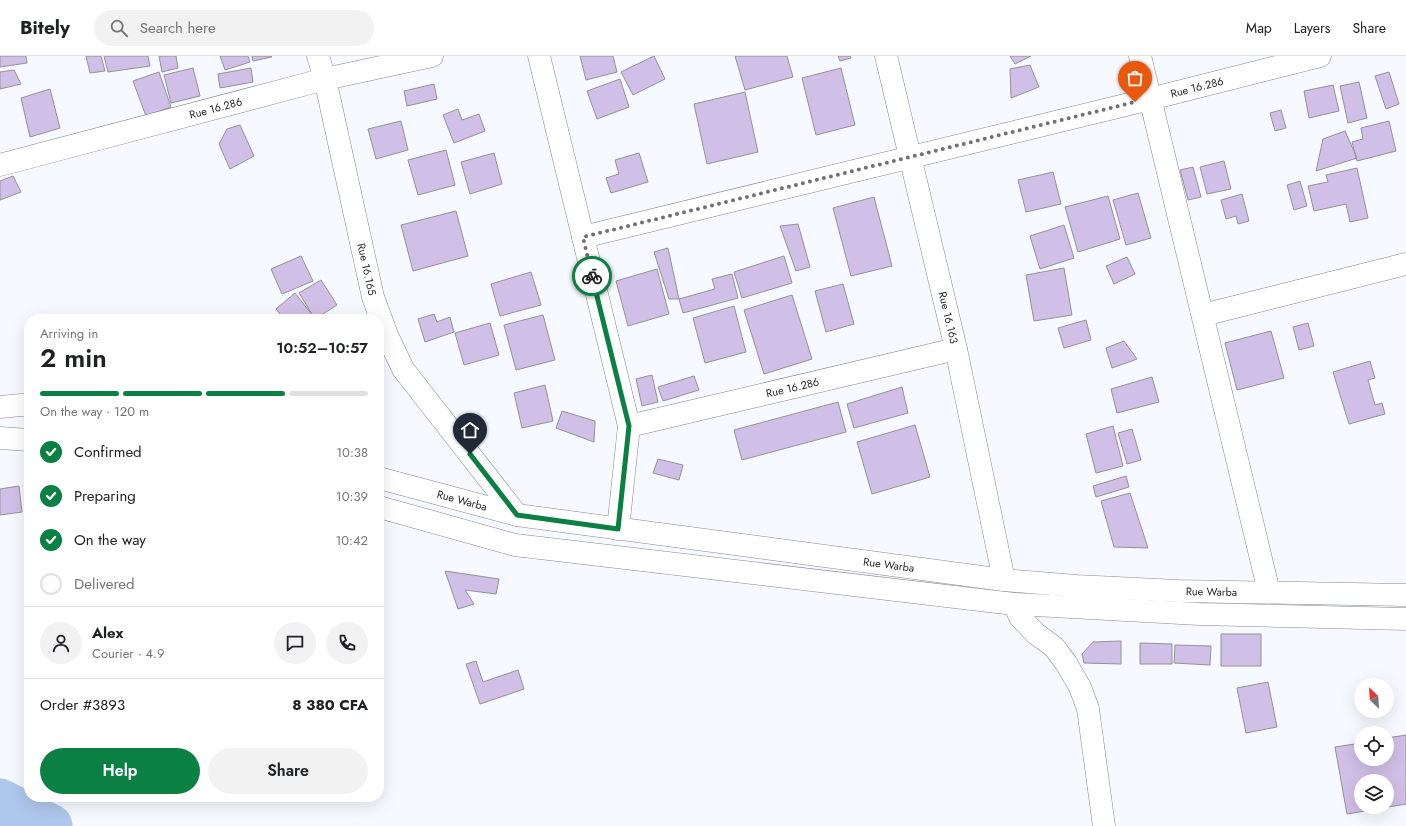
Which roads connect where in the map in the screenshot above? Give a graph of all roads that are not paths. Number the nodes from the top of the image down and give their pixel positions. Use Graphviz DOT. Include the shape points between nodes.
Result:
graph roads {
  1 [pos="318,56"];
  2 [pos="432,56"];
  3 [pos="539,56"];
  4 [pos="886,56"];
  5 [pos="1140,56"];
  6 [pos="1320,56"];
  7 [pos="325,80"];
  8 [pos="1150,99"];
  9 [pos="910,157"];
  10 [pos="0,166"];
  11 [pos="583,237"];
  12 [pos="1406,264"];
  13 [pos="379,314"];
  14 [pos="1203,315"];
  15 [pos="384,327"];
  16 [pos="956,349"];
  17 [pos="24,405"];
  18 [pos="0,407"];
  19 [pos="629,426"];
  20 [pos="0,438"];
  21 [pos="24,440"];
  22 [pos="384,479"];
  23 [pos="384,508"];
  24 [pos="517,515"];
  25 [pos="618,529"];
  26 [pos="1004,580"];
  27 [pos="1269,592"];
  28 [pos="1406,595"];
  29 [pos="1014,604"];
  30 [pos="1406,618"];
  31 [pos="1104,826"];
  1 -- 7 [label="street, Rue 16.165"];
  2 -- 7 [label="street, Rue 16.286"];
  3 -- 11 [label="street"];
  4 -- 9 [label="street, Rue 16.163"];
  5 -- 8 [label="street"];
  6 -- 8 [label="street, Rue 16.286"];
  7 -- 10 [label="street, Rue 16.286"];
  7 -- 13 [label="street, Rue 16.165" via="373,297"];
  8 -- 9 [label="street, Rue 16.286"];
  8 -- 14 [label="street"];
  9 -- 11 [label="street, Rue 16.286"];
  9 -- 16 [label="street, Rue 16.163"];
  11 -- 19 [label="street"];
  12 -- 14 [label="street"];
  14 -- 27 [label="street"];
  15 -- 24 [label="street, Rue 16.165" via="404,369"];
  16 -- 19 [label="street, Rue 16.286"];
  16 -- 26 [label="street, Rue 16.163"];
  17 -- 18 [label="street"];
  19 -- 25 [label="street"];
  20 -- 21 [label="street"];
  22 -- 24 [label="street, Rue Warba"];
  23 -- 29 [label="street" via="515,545"];
  24 -- 25 [label="street, Rue Warba"];
  25 -- 26 [label="street, Rue Warba"];
  26 -- 27 [label="street, Rue Warba" via="1178,591"];
  27 -- 28 [label="street, Rue Warba"];
  29 -- 30 [label="street" via="1199,614"];
  29 -- 31 [label="street" via="1020,617 1054,647 1080,687 1088,709"];
}
